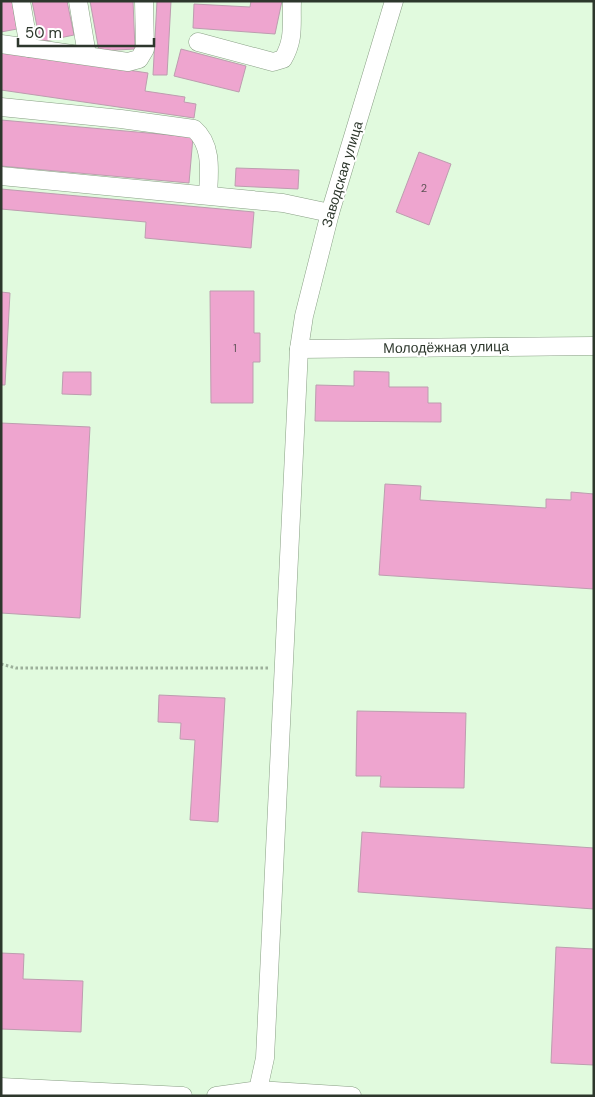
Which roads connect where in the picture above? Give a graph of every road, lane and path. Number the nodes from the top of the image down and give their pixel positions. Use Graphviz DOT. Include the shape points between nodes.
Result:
graph roads {
  1 [pos="21,1"];
  2 [pos="78,1"];
  3 [pos="144,1"];
  4 [pos="292,1"];
  5 [pos="394,1"];
  6 [pos="198,42"];
  7 [pos="1,44"];
  8 [pos="29,48"];
  9 [pos="87,55"];
  10 [pos="1,108"];
  11 [pos="1,176"];
  12 [pos="208,195"];
  13 [pos="330,213"];
  14 [pos="594,346"];
  15 [pos="299,349"];
  16 [pos="1,664"];
  17 [pos="283,668"];
  18 [pos="1,1087"];
  19 [pos="258,1093"];
  20 [pos="183,1096"];
  21 [pos="216,1096"];
  22 [pos="352,1096"];
  1 -- 8 [label="street"];
  2 -- 9 [label="street"];
  3 -- 9 [label="street" via="145,49 139,59 128,62"];
  4 -- 6 [label="street" via="292,33 283,59 273,62"];
  5 -- 13 [label="street, Заводская улица"];
  7 -- 8 [label="street"];
  8 -- 9 [label="street"];
  10 -- 12 [label="street" via="194,129 201,135 206,148"];
  11 -- 12 [label="street"];
  12 -- 13 [label="street" via="283,203"];
  13 -- 15 [label="street, Заводская улица"];
  14 -- 15 [label="street, Молодёжная улица"];
  15 -- 17 [label="street, Заводская улица"];
  16 -- 17 [label="path" via="16,668"];
  17 -- 19 [label="street, Заводская улица" via="265,1058"];
  18 -- 20 [label="street"];
  19 -- 21 [label="street"];
  19 -- 22 [label="street"];
}
